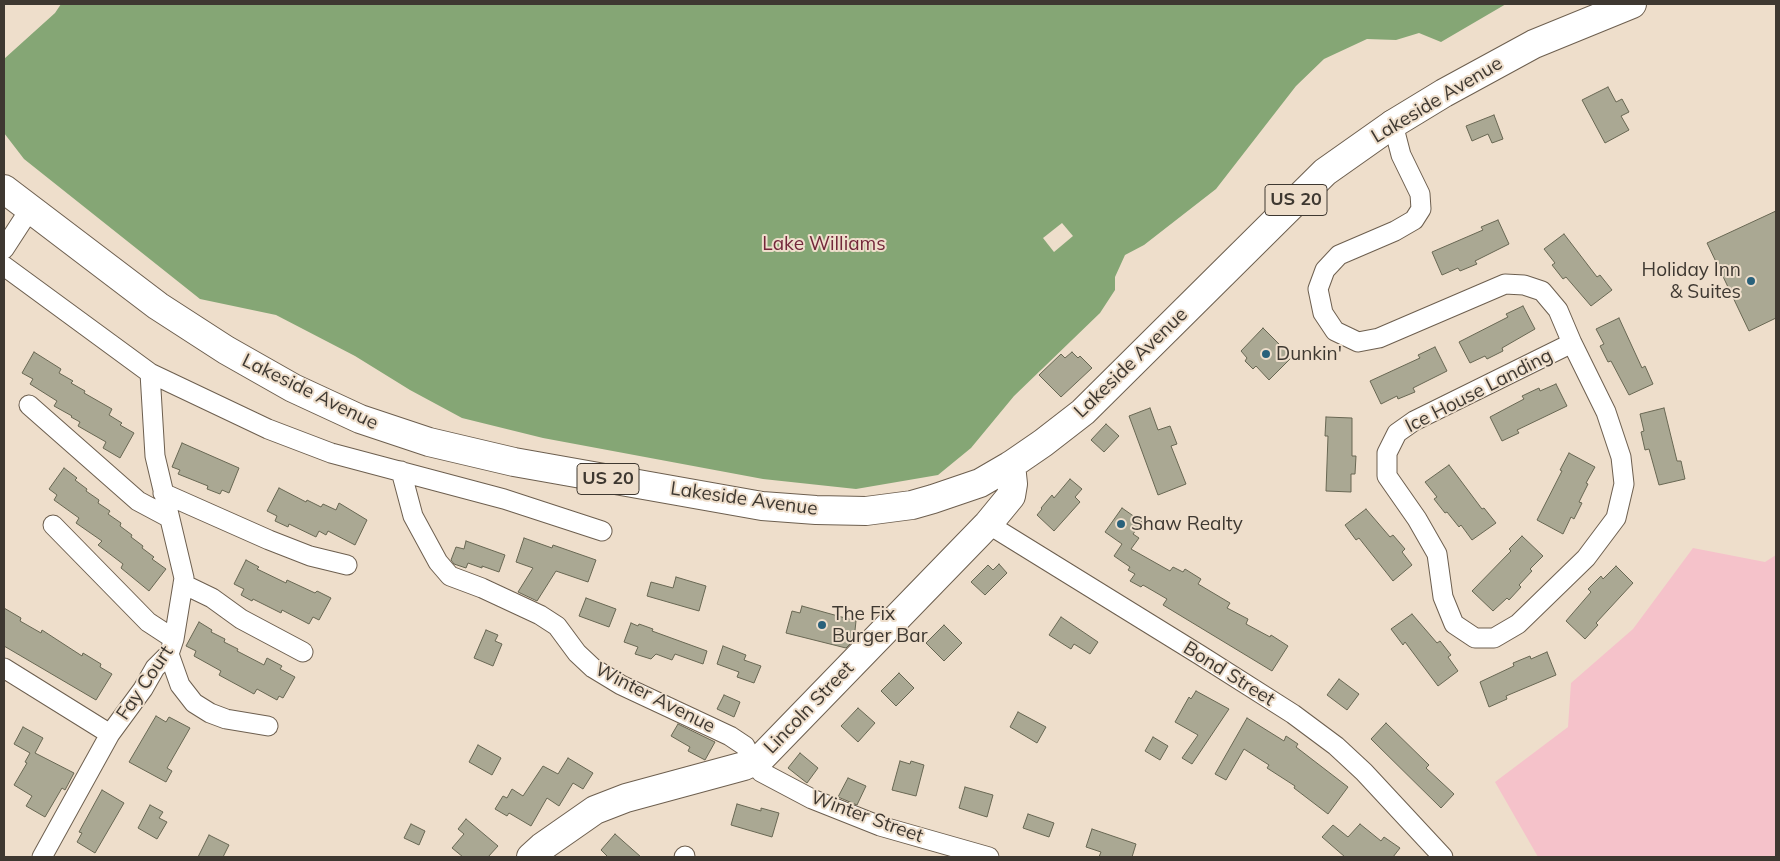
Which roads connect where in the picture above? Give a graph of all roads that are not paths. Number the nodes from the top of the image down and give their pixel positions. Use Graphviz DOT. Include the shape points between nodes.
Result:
graph roads {
  1 [pos="1632,4"];
  2 [pos="1393,124"];
  3 [pos="4,190"];
  4 [pos="30,210"];
  5 [pos="4,249"];
  6 [pos="4,266"];
  7 [pos="1572,343"];
  8 [pos="150,373"];
  9 [pos="29,405"];
  10 [pos="1011,465"];
  11 [pos="401,471"];
  12 [pos="163,493"];
  13 [pos="168,517"];
  14 [pos="988,524"];
  15 [pos="53,525"];
  16 [pos="602,531"];
  17 [pos="347,565"];
  18 [pos="183,584"];
  19 [pos="171,646"];
  20 [pos="304,652"];
  21 [pos="4,668"];
  22 [pos="268,726"];
  23 [pos="110,734"];
  24 [pos="753,762"];
  25 [pos="42,857"];
  26 [pos="532,857"];
  27 [pos="989,857"];
  28 [pos="1443,857"];
  1 -- 2 [label="main road, Lakeside Avenue / US 20" via="1534,44"];
  2 -- 7 [label="street, Ice House Landing" via="1401,155 1420,194 1421,208 1414,220 1339,255 1325,270 1318,289 1323,313 1336,331 1358,342 1379,338 1505,284 1524,285 1542,291 1558,310"];
  2 -- 10 [label="main road, Lakeside Avenue / US 20" via="1325,172 1083,412"];
  3 -- 4 [label="main road, Lakeside Avenue / US 20"];
  4 -- 5 [label="street"];
  4 -- 10 [label="main road, Lakeside Avenue / US 20" via="158,306 261,371 360,419 429,442 514,462 762,506 842,511 887,510 926,501 980,483"];
  6 -- 8 [label="street, Lakeside Avenue"];
  7 -- 7 [label="street, Ice House Landing" via="1606,412 1620,457 1624,484 1616,518 1586,558 1518,624 1494,638 1475,638 1454,624 1443,598 1436,554 1417,519 1387,476 1387,453 1397,433 1414,421"];
  8 -- 11 [label="street, Lakeside Avenue" via="268,430 331,453"];
  8 -- 12 [label="street, Fay Court" via="155,456"];
  9 -- 13 [label="street" via="138,502"];
  10 -- 14 [label="main road, Lincoln Street" via="1011,496"];
  11 -- 16 [label="street, Lakeside Avenue" via="504,499"];
  11 -- 24 [label="street, Winter Avenue" via="413,516 438,562 450,576 540,615 557,626 593,668 621,685 730,736 745,746"];
  12 -- 13 [label="street, Fay Court"];
  12 -- 17 [label="street" via="277,544"];
  13 -- 18 [label="street, Fay Court"];
  14 -- 24 [label="main road, Lincoln Street" via="780,740"];
  14 -- 28 [label="street, Bond Street" via="1293,714 1364,772"];
  15 -- 19 [label="street"];
  18 -- 19 [label="street, Fay Court"];
  18 -- 20 [label="street" via="212,598 241,620"];
  19 -- 22 [label="street" via="180,685 194,703 226,719"];
  19 -- 23 [label="street, Fay Court"];
  21 -- 23 [label="street"];
  23 -- 25 [label="street, Fay Court"];
  24 -- 26 [label="main road, Lincoln Street" via="595,810"];
  24 -- 27 [label="street, Winter Street" via="761,772 812,799 880,826"];
}
